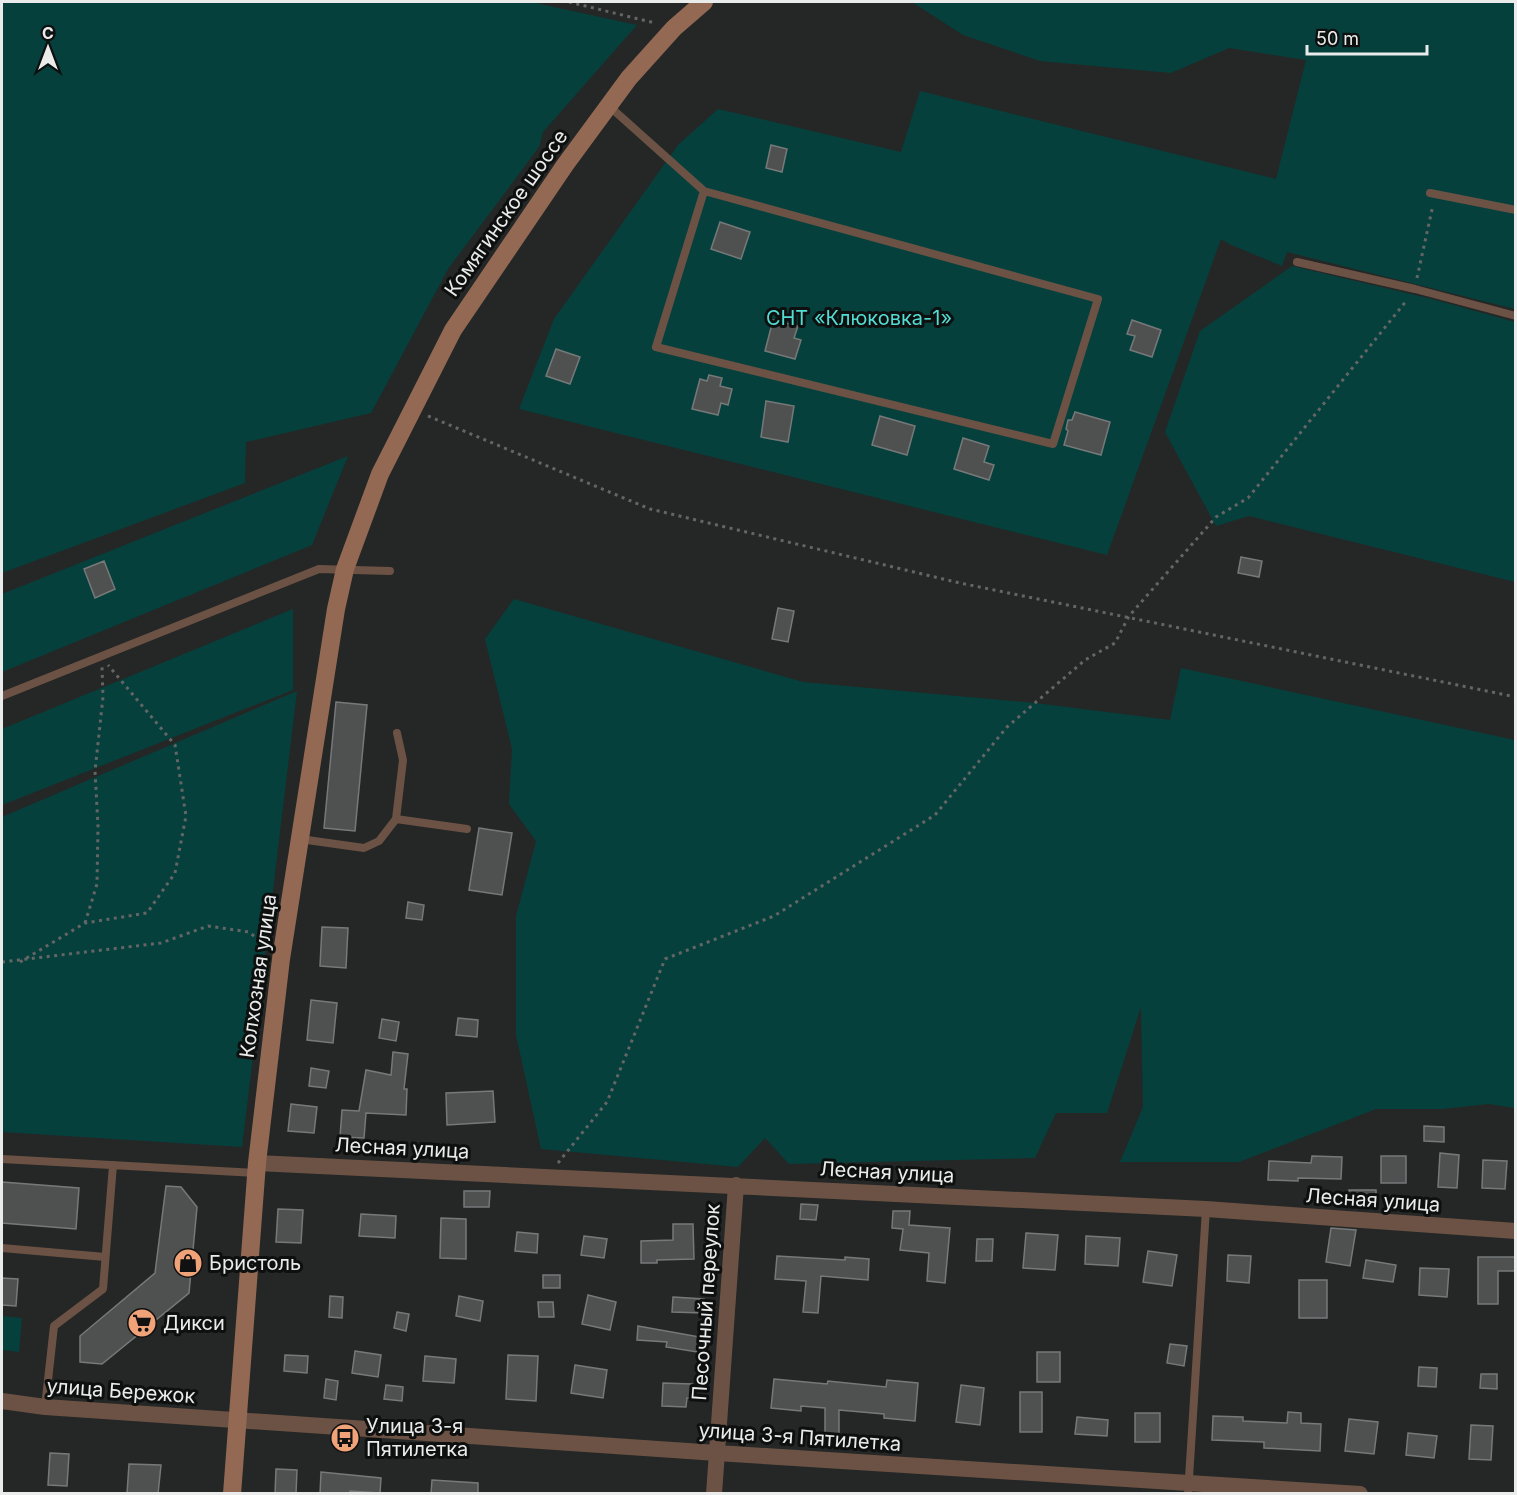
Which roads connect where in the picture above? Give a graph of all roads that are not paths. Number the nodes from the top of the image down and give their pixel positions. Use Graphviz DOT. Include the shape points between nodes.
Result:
graph roads {
  1 [pos="704,2"];
  2 [pos="609,106"];
  3 [pos="704,191"];
  4 [pos="1432,194"];
  5 [pos="1515,210"];
  6 [pos="1297,262"];
  7 [pos="1515,316"];
  8 [pos="380,474"];
  9 [pos="345,569"];
  10 [pos="390,572"];
  11 [pos="2,696"];
  12 [pos="398,733"];
  13 [pos="396,819"];
  14 [pos="467,829"];
  15 [pos="299,839"];
  16 [pos="2,1159"];
  17 [pos="113,1166"];
  18 [pos="256,1168"];
  19 [pos="736,1185"];
  20 [pos="1206,1209"];
  21 [pos="1515,1231"];
  22 [pos="2,1248"];
  23 [pos="105,1257"];
  24 [pos="2,1401"];
  25 [pos="45,1407"];
  26 [pos="237,1420"];
  27 [pos="717,1453"];
  28 [pos="1188,1488"];
  29 [pos="232,1494"];
  30 [pos="714,1494"];
  31 [pos="1360,1494"];
  1 -- 2 [label="street, Комягинское шоссе" via="674,28"];
  2 -- 3 [label="lane"];
  2 -- 8 [label="street, Комягинское шоссе" via="453,330"];
  3 -- 3 [label="lane" via="1098,299 1053,444 656,347"];
  4 -- 5 [label="lane"];
  6 -- 7 [label="lane"];
  8 -- 9 [label="street, Колхозная улица"];
  9 -- 10 [label="lane"];
  9 -- 11 [label="lane" via="319,569"];
  9 -- 15 [label="street, Колхозная улица"];
  12 -- 13 [label="lane" via="403,760"];
  13 -- 14 [label="lane"];
  13 -- 15 [label="lane" via="379,841 364,848"];
  15 -- 18 [label="street, Колхозная улица"];
  16 -- 17 [label="lane"];
  17 -- 18 [label="lane"];
  17 -- 23 [label="lane"];
  18 -- 19 [label="street, Лесная улица"];
  18 -- 26 [label="street, Колхозная улица"];
  19 -- 20 [label="street, Лесная улица"];
  19 -- 27 [label="street, Песочный переулок"];
  20 -- 21 [label="street, Лесная улица"];
  20 -- 28 [label="lane"];
  22 -- 23 [label="lane"];
  23 -- 25 [label="lane" via="103,1289 54,1326"];
  24 -- 25 [label="street, улица Бережок"];
  25 -- 26 [label="street, улица Бережок"];
  26 -- 27 [label="street, улица 3-я Пятилетка"];
  26 -- 29 [label="street, Колхозная улица"];
  27 -- 28 [label="street, улица 3-я Пятилетка"];
  27 -- 30 [label="street, Песочный переулок"];
  28 -- 31 [label="street, улица 3-я Пятилетка"];
}
